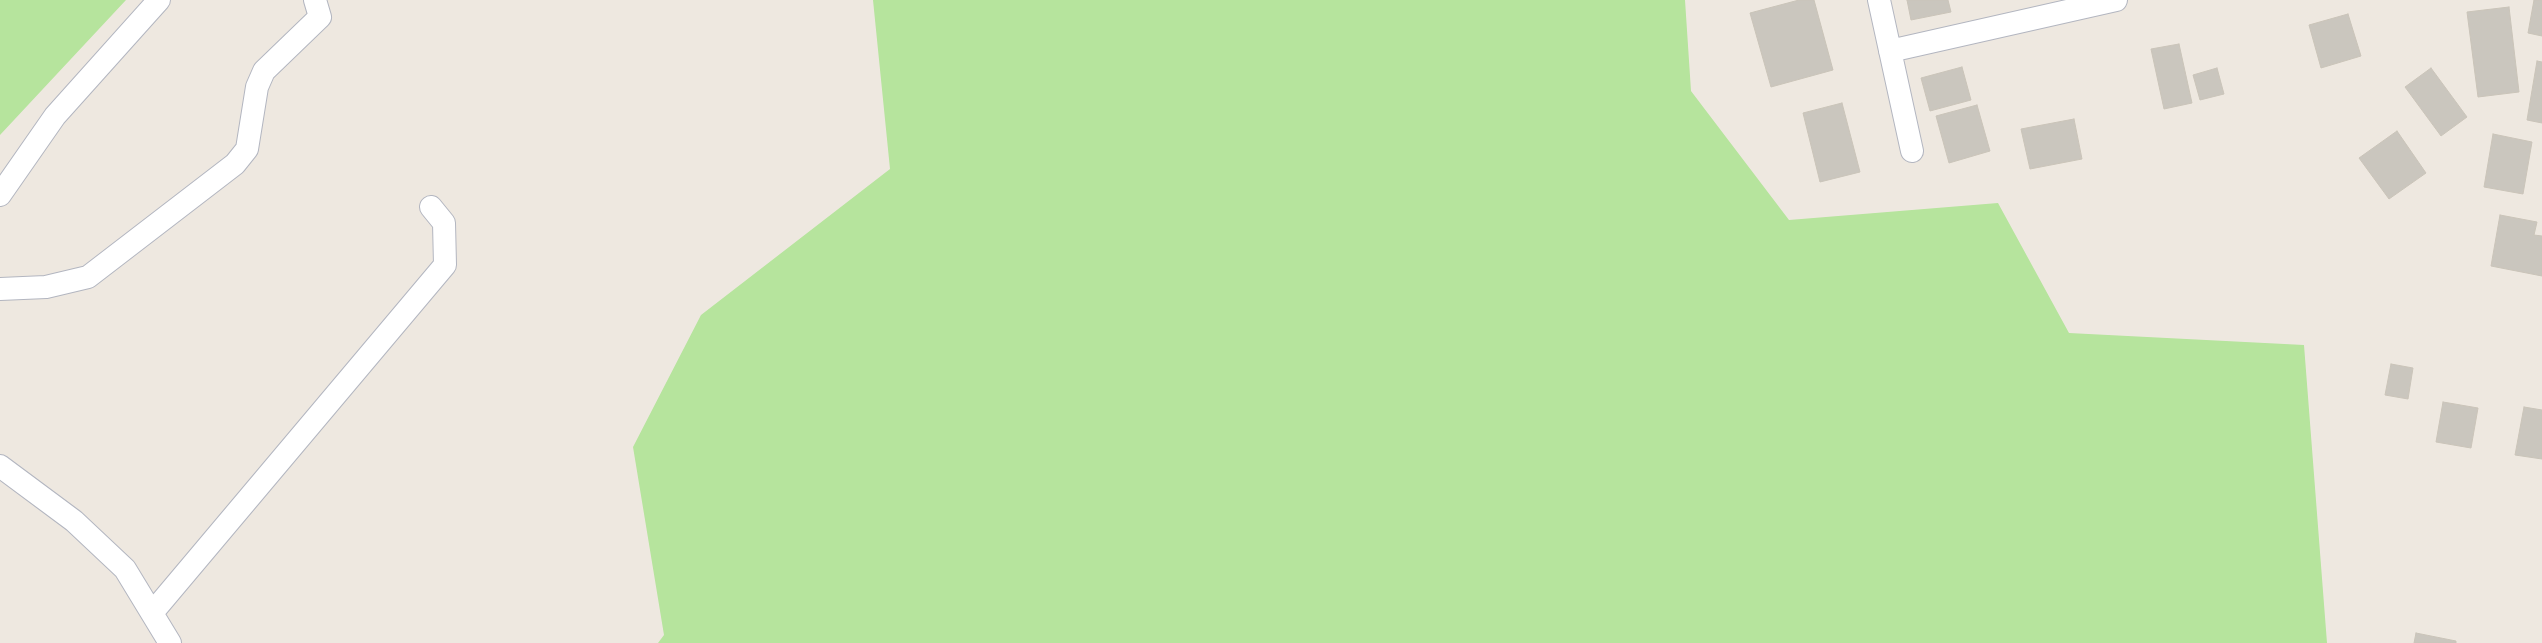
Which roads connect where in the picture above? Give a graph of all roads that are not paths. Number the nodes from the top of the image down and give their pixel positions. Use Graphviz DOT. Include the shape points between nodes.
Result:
graph roads {
  1 [pos="159,0"];
  2 [pos="315,0"];
  3 [pos="1879,0"];
  4 [pos="2116,0"];
  5 [pos="1890,52"];
  6 [pos="1912,151"];
  7 [pos="0,195"];
  8 [pos="430,207"];
  9 [pos="0,289"];
  10 [pos="0,466"];
  11 [pos="152,613"];
  12 [pos="170,643"];
  1 -- 7 [label="street" via="55,116"];
  2 -- 9 [label="street" via="320,17 264,71 257,87 247,149 235,164 88,277 46,287"];
  3 -- 5 [label="street"];
  4 -- 5 [label="street"];
  5 -- 6 [label="street"];
  8 -- 11 [label="street" via="444,223 445,265"];
  10 -- 11 [label="street" via="74,521 125,569"];
  11 -- 12 [label="street"];
}
